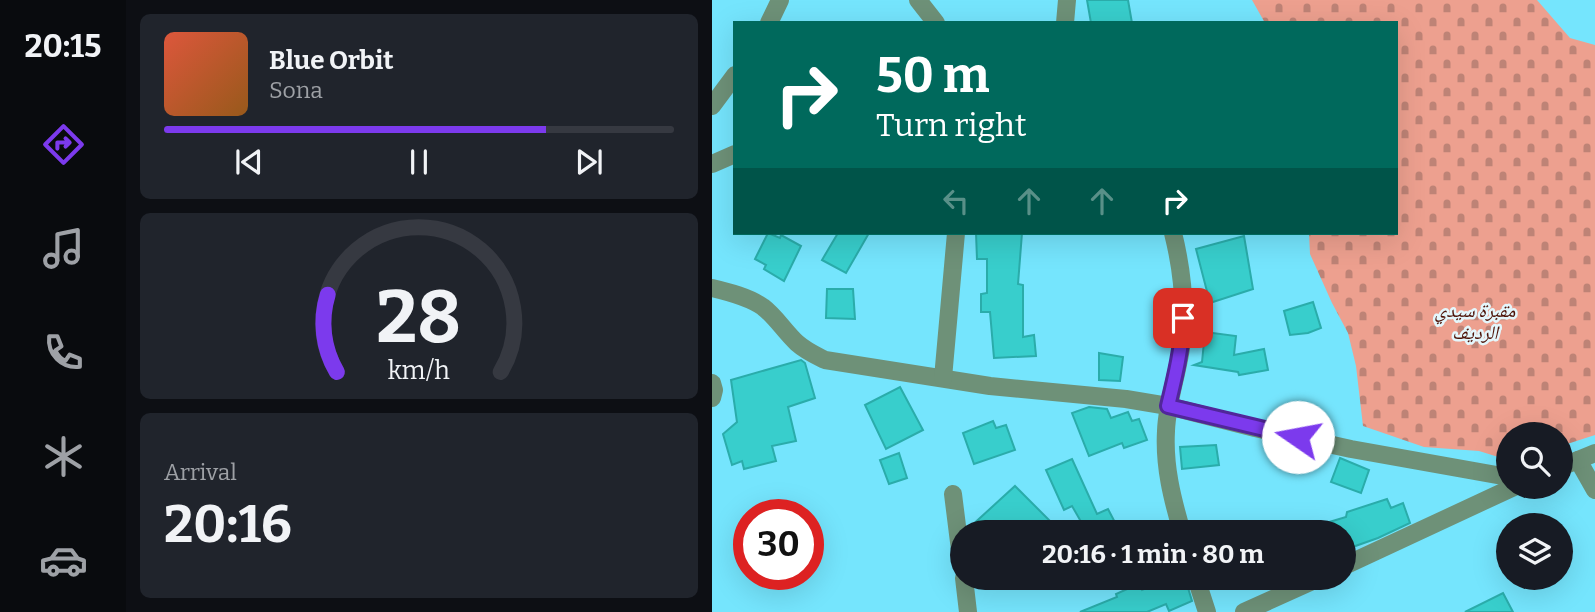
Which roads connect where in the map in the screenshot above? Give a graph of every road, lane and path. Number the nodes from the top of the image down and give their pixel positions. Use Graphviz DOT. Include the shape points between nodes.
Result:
graph roads {
  1 [pos="780,0"];
  2 [pos="918,0"];
  3 [pos="1067,0"];
  4 [pos="770,21"];
  5 [pos="934,21"];
  6 [pos="1065,21"];
  7 [pos="733,78"];
  8 [pos="712,106"];
  9 [pos="733,155"];
  10 [pos="712,164"];
  11 [pos="956,235"];
  12 [pos="1173,235"];
  13 [pos="712,288"];
  14 [pos="943,377"];
  15 [pos="712,383"];
  16 [pos="712,398"];
  17 [pos="1168,406"];
  18 [pos="1587,456"];
  19 [pos="1496,475"];
  20 [pos="1595,490"];
  21 [pos="953,494"];
  22 [pos="1496,495"];
  23 [pos="956,520"];
  24 [pos="1179,520"];
  25 [pos="1356,560"];
  26 [pos="965,590"];
  27 [pos="1200,590"];
  28 [pos="1293,590"];
  29 [pos="968,612"];
  30 [pos="1207,612"];
  31 [pos="1244,612"];
  1 -- 4 [label="street"];
  2 -- 5 [label="street"];
  3 -- 6 [label="street"];
  7 -- 8 [label="street"];
  9 -- 10 [label="street"];
  11 -- 14 [label="street"];
  12 -- 17 [label="street" via="1181,268 1183,318"];
  13 -- 14 [label="street" via="760,305 809,353 825,360"];
  14 -- 17 [label="street"];
  15 -- 16 [label="street"];
  17 -- 19 [label="street" via="1351,449"];
  17 -- 24 [label="street" via="1166,457"];
  18 -- 20 [label="street"];
  21 -- 23 [label="street"];
  22 -- 25 [label="street"];
  26 -- 29 [label="street"];
  27 -- 30 [label="street"];
  28 -- 31 [label="street"];
}
